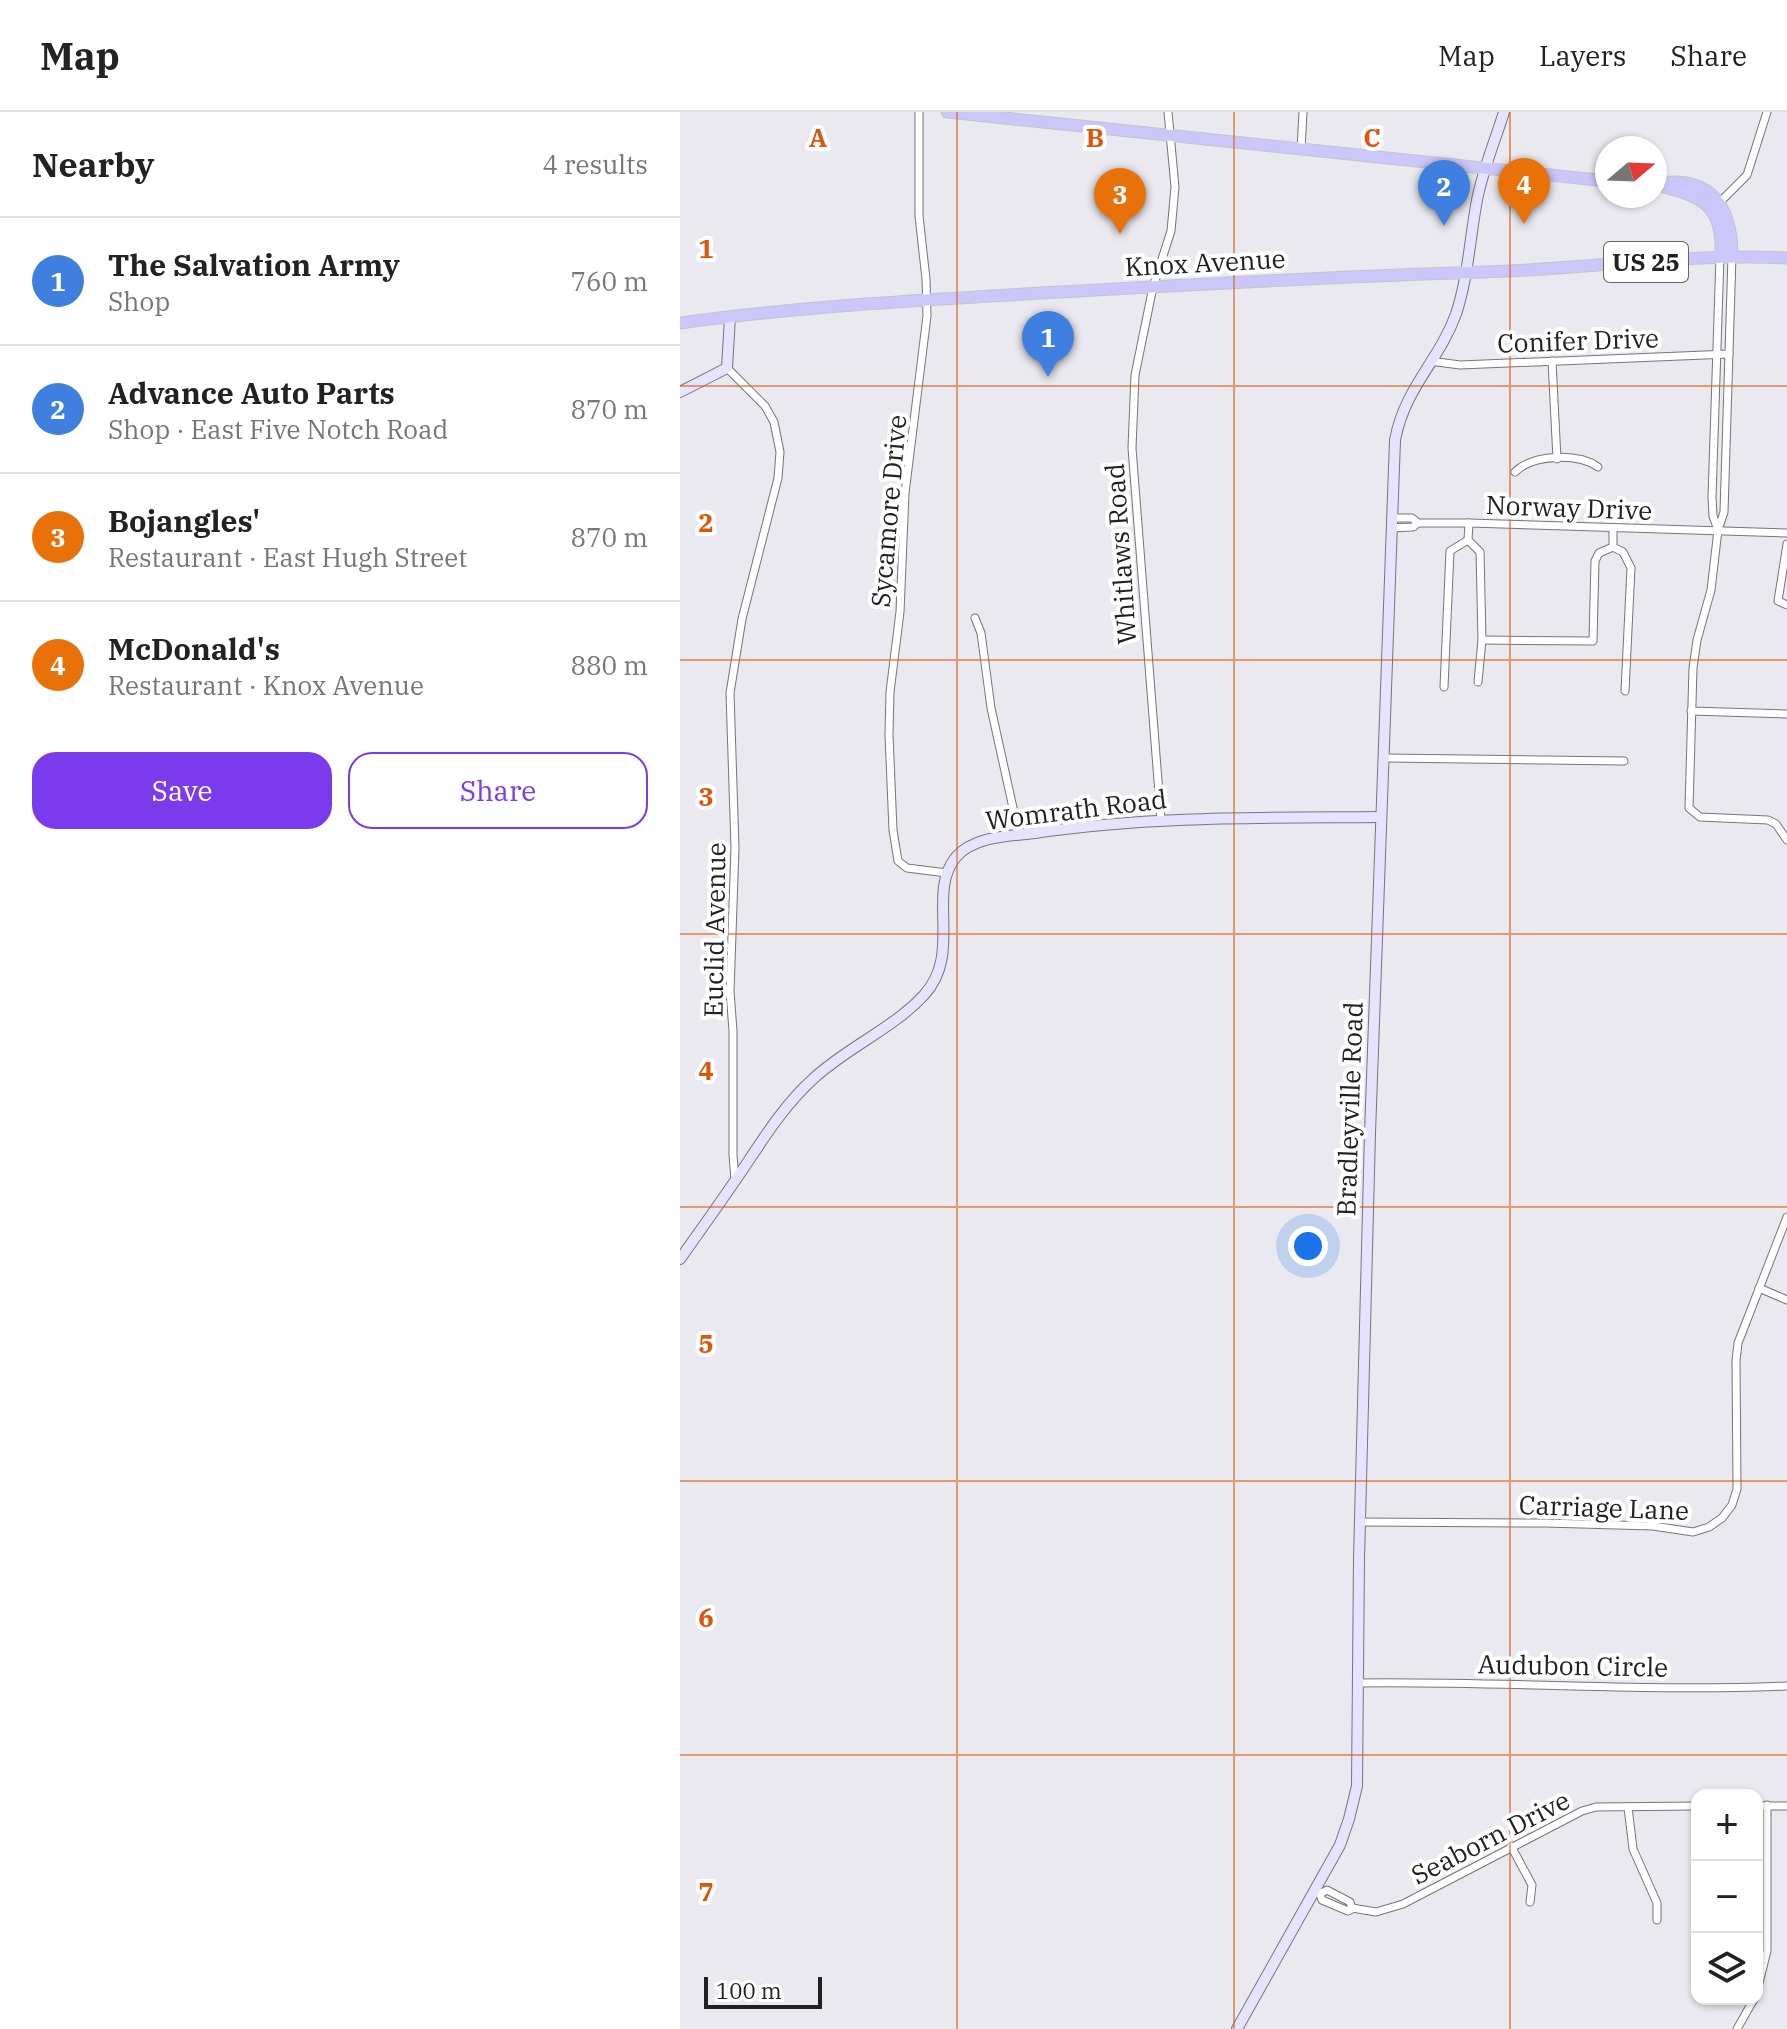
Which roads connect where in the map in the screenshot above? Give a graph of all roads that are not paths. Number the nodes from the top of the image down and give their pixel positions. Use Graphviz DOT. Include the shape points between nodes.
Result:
graph roads {
  1 [pos="919,112"];
  2 [pos="947,112"];
  3 [pos="1168,112"];
  4 [pos="1303,112"];
  5 [pos="1504,112"];
  6 [pos="1767,112"];
  7 [pos="1169,136"];
  8 [pos="1301,150"];
  9 [pos="1485,168"];
  10 [pos="1595,180"];
  11 [pos="1667,183"];
  12 [pos="1667,187"];
  13 [pos="1719,203"];
  14 [pos="1726,256"];
  15 [pos="1787,258"];
  16 [pos="1465,272"];
  17 [pos="1153,287"];
  18 [pos="925,300"];
  19 [pos="730,317"];
  20 [pos="680,323"];
  21 [pos="1729,354"];
  22 [pos="1717,355"];
  23 [pos="1430,361"];
  24 [pos="1552,361"];
  25 [pos="727,368"];
  26 [pos="680,392"];
  27 [pos="1557,459"];
  28 [pos="1598,467"];
  29 [pos="1515,472"];
  30 [pos="1391,523"];
  31 [pos="1469,523"];
  32 [pos="1613,528"];
  33 [pos="1718,530"];
  34 [pos="1787,533"];
  35 [pos="1468,540"];
  36 [pos="1787,544"];
  37 [pos="1613,547"];
  38 [pos="1787,605"];
  39 [pos="975,618"];
  40 [pos="1482,640"];
  41 [pos="1478,682"];
  42 [pos="1444,687"];
  43 [pos="1625,691"];
  44 [pos="1691,711"];
  45 [pos="1787,714"];
  46 [pos="1385,758"];
  47 [pos="1624,761"];
  48 [pos="1381,817"];
  49 [pos="1161,819"];
  50 [pos="1019,835"];
  51 [pos="1787,840"];
  52 [pos="947,873"];
  53 [pos="735,1180"];
  54 [pos="1787,1217"];
  55 [pos="680,1259"];
  56 [pos="1759,1288"];
  57 [pos="1787,1300"];
  58 [pos="1360,1522"];
  59 [pos="1358,1683"];
  60 [pos="1787,1686"];
  61 [pos="1763,1805"];
  62 [pos="1767,1805"];
  63 [pos="1691,1806"];
  64 [pos="1787,1806"];
  65 [pos="1628,1807"];
  66 [pos="1511,1846"];
  67 [pos="1317,1892"];
  68 [pos="1530,1902"];
  69 [pos="1657,1920"];
  70 [pos="1763,1967"];
  71 [pos="1751,2005"];
  72 [pos="1237,2029"];
  73 [pos="1737,2029"];
  1 -- 18 [label="street, Sycamore Drive"];
  2 -- 7 [label="main road"];
  3 -- 7 [label="street, Whitlaws Road"];
  4 -- 8 [label="street"];
  5 -- 9 [label="street, Bradleyville Road"];
  6 -- 13 [label="street" via="1747,175"];
  7 -- 8 [label="main road"];
  7 -- 17 [label="street, Whitlaws Road" via="1174,154 1171,231"];
  8 -- 9 [label="main road"];
  9 -- 10 [label="main road"];
  9 -- 16 [label="street, Bradleyville Road"];
  11 -- 13 [label="main road" via="1688,181"];
  12 -- 14 [label="main road" via="1693,194 1712,211"];
  13 -- 14 [label="main road" via="1730,226"];
  14 -- 15 [label="main road, US 25"];
  14 -- 16 [label="main road, Knox Avenue / US 25"];
  14 -- 21 [label="street"];
  14 -- 22 [label="street"];
  16 -- 17 [label="main road, Knox Avenue / US 25"];
  16 -- 23 [label="street, Bradleyville Road" via="1455,316"];
  17 -- 18 [label="main road, Knox Avenue / US 25"];
  17 -- 49 [label="street, Whitlaws Road" via="1135,375 1132,448"];
  18 -- 19 [label="main road, Knox Avenue / US 25"];
  18 -- 52 [label="street, Sycamore Drive" via="905,493 889,735 898,861 907,868"];
  19 -- 20 [label="main road, Knox Avenue / US 25"];
  19 -- 25 [label="street"];
  21 -- 22 [label="street, Conifer Drive"];
  21 -- 33 [label="street" via="1724,512"];
  22 -- 24 [label="street, Conifer Drive"];
  22 -- 33 [label="street" via="1712,497"];
  23 -- 24 [label="street, Conifer Drive"];
  23 -- 30 [label="street, Bradleyville Road" via="1399,420"];
  24 -- 27 [label="street"];
  25 -- 26 [label="street"];
  25 -- 53 [label="street, Euclid Avenue" via="765,406 780,452 730,693"];
  27 -- 28 [label="street" via="1582,459"];
  27 -- 29 [label="street" via="1529,462"];
  30 -- 31 [label="street, Norway Drive" via="1412,518 1418,523"];
  30 -- 46 [label="street, Bradleyville Road"];
  31 -- 32 [label="street, Norway Drive"];
  31 -- 35 [label="street"];
  32 -- 33 [label="street, Norway Drive"];
  32 -- 37 [label="street"];
  33 -- 34 [label="street, Norway Drive"];
  33 -- 44 [label="street" via="1693,668"];
  35 -- 40 [label="street" via="1480,552"];
  35 -- 42 [label="street" via="1450,551"];
  36 -- 38 [label="street" via="1778,601"];
  37 -- 40 [label="street" via="1595,561 1593,641"];
  37 -- 43 [label="street" via="1623,552 1631,568"];
  39 -- 50 [label="street"];
  40 -- 41 [label="street"];
  44 -- 45 [label="street"];
  44 -- 51 [label="street" via="1692,812 1700,817 1768,820"];
  46 -- 47 [label="street"];
  46 -- 48 [label="street, Bradleyville Road"];
  48 -- 49 [label="street, Womrath Road"];
  48 -- 58 [label="street, Bradleyville Road"];
  49 -- 50 [label="street, Womrath Road"];
  50 -- 52 [label="street, Womrath Road" via="969,847"];
  52 -- 53 [label="street" via="940,969 927,992 814,1078 785,1108"];
  53 -- 55 [label="street"];
  54 -- 56 [label="street, Carriage Lane"];
  56 -- 57 [label="street"];
  56 -- 58 [label="street, Carriage Lane" via="1736,1352 1737,1489 1727,1511 1709,1527 1685,1533 1605,1524"];
  58 -- 59 [label="street, Bradleyville Road"];
  59 -- 60 [label="street, Audubon Circle"];
  59 -- 67 [label="street, Bradleyville Road" via="1354,1803"];
  61 -- 62 [label="street"];
  62 -- 64 [label="street"];
  62 -- 70 [label="street"];
  63 -- 65 [label="street, Seaborn Drive"];
  65 -- 66 [label="street, Seaborn Drive" via="1582,1811"];
  65 -- 69 [label="street" via="1633,1849 1657,1903"];
  66 -- 67 [label="street, Seaborn Drive" via="1388,1910 1348,1911 1322,1900"];
  66 -- 68 [label="street" via="1532,1885"];
  67 -- 72 [label="street, Bradleyville Road"];
  71 -- 73 [label="street"];
}
